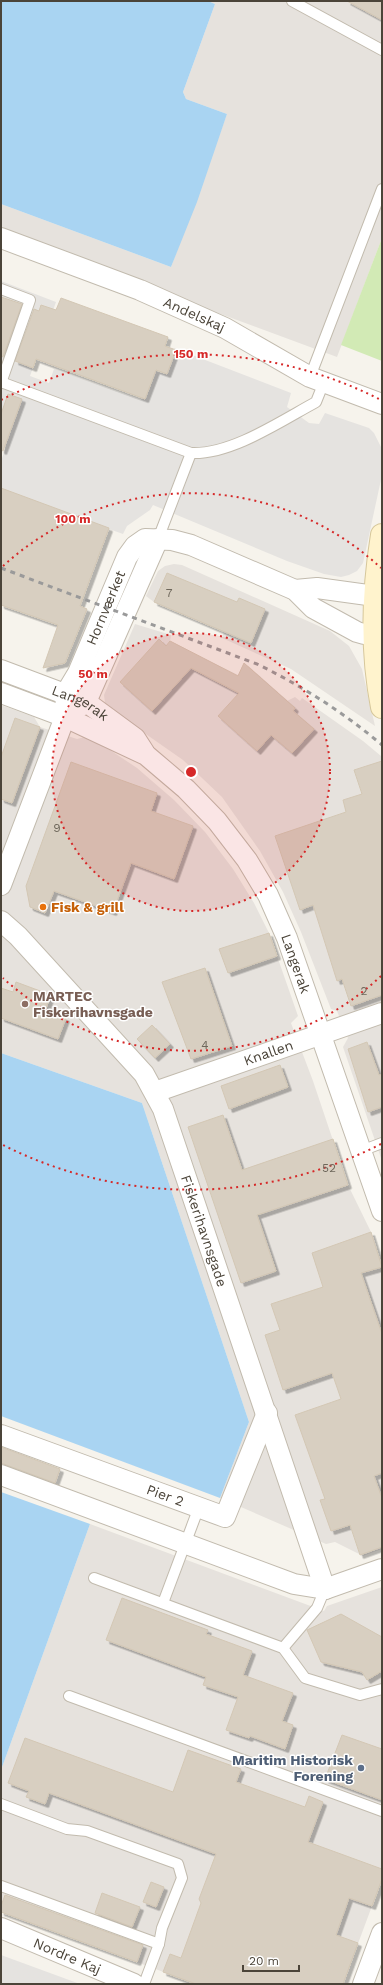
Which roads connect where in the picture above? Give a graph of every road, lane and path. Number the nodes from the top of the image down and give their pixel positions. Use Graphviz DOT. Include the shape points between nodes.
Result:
graph roads {
  1 [pos="292,1"];
  2 [pos="382,50"];
  3 [pos="382,189"];
  4 [pos="1,238"];
  5 [pos="1,289"];
  6 [pos="317,380"];
  7 [pos="1,382"];
  8 [pos="382,404"];
  9 [pos="191,453"];
  10 [pos="382,535"];
  11 [pos="158,539"];
  12 [pos="295,590"];
  13 [pos="379,599"];
  14 [pos="378,631"];
  15 [pos="1,670"];
  16 [pos="1,693"];
  17 [pos="66,693"];
  18 [pos="86,702"];
  19 [pos="382,707"];
  20 [pos="65,717"];
  21 [pos="146,755"];
  22 [pos="1,885"];
  23 [pos="1,921"];
  24 [pos="382,1013"];
  25 [pos="322,1034"];
  26 [pos="155,1092"];
  27 [pos="382,1143"];
  28 [pos="362,1150"];
  29 [pos="382,1211"];
  30 [pos="267,1413"];
  31 [pos="1,1435"];
  32 [pos="1,1475"];
  33 [pos="199,1508"];
  34 [pos="186,1544"];
  35 [pos="382,1569"];
  36 [pos="94,1578"];
  37 [pos="325,1589"];
  38 [pos="163,1603"];
  39 [pos="283,1648"];
  40 [pos="382,1689"];
  41 [pos="69,1696"];
  42 [pos="1,1804"];
  43 [pos="382,1811"];
  44 [pos="1,1886"];
  45 [pos="1,1928"];
  46 [pos="382,1933"];
  47 [pos="159,1944"];
  48 [pos="134,1984"];
  49 [pos="144,1984"];
  50 [pos="363,1984"];
  1 -- 2 [label="lane"];
  3 -- 6 [label="lane"];
  4 -- 6 [label="street, Andelskaj" via="140,290 218,325"];
  5 -- 7 [label="lane" via="30,300"];
  6 -- 8 [label="street, Andelskaj"];
  6 -- 9 [label="lane" via="316,402 229,448 205,454"];
  7 -- 9 [label="lane"];
  9 -- 11 [label="lane"];
  10 -- 13 [label="street" via="377,565"];
  11 -- 12 [label="street, Hornværket" via="191,545"];
  11 -- 17 [label="street, Hornværket" via="145,539 135,546 128,557 78,673"];
  11 -- 18 [label="street, Hornværket"];
  12 -- 13 [label="street, Hornværket" via="317,588"];
  12 -- 14 [label="street, Hornværket" via="314,608 364,634"];
  13 -- 14 [label="street"];
  14 -- 19 [label="street"];
  15 -- 17 [label="street, Langerak"];
  16 -- 20 [label="street, Langerak"];
  17 -- 18 [label="street, Langerak"];
  17 -- 20 [label="street, Hornværket"];
  18 -- 20 [label="street"];
  18 -- 21 [label="street, Langerak" via="135,738"];
  20 -- 21 [label="street, Langerak"];
  20 -- 22 [label="street, Hornværket"];
  21 -- 25 [label="street, Langerak" via="186,789 217,821 247,860 268,895 287,938"];
  23 -- 26 [label="street, Fiskerihavnsgade" via="98,1022 144,1074"];
  24 -- 25 [label="street, Knallen"];
  25 -- 26 [label="street, Knallen"];
  25 -- 28 [label="street, Langerak"];
  26 -- 30 [label="street, Fiskerihavnsgade" via="166,1116"];
  27 -- 28 [label="lane"];
  28 -- 29 [label="street, Langerak"];
  30 -- 33 [label="street, Pier 2" via="224,1517"];
  30 -- 37 [label="street, Fiskerihavnsgade"];
  31 -- 33 [label="street, Pier 2"];
  32 -- 34 [label="street"];
  33 -- 34 [label="lane"];
  34 -- 37 [label="street" via="294,1584"];
  34 -- 38 [label="lane"];
  35 -- 37 [label="street"];
  36 -- 38 [label="lane"];
  37 -- 39 [label="lane" via="317,1608"];
  38 -- 39 [label="lane"];
  39 -- 40 [label="lane" via="305,1678 360,1695"];
  41 -- 43 [label="lane"];
  42 -- 47 [label="lane" via="67,1829 87,1831 178,1864 182,1878 162,1928"];
  44 -- 47 [label="lane"];
  45 -- 48 [label="street, Nordre Kaj"];
  46 -- 50 [label="street"];
  47 -- 49 [label="lane"];
}
